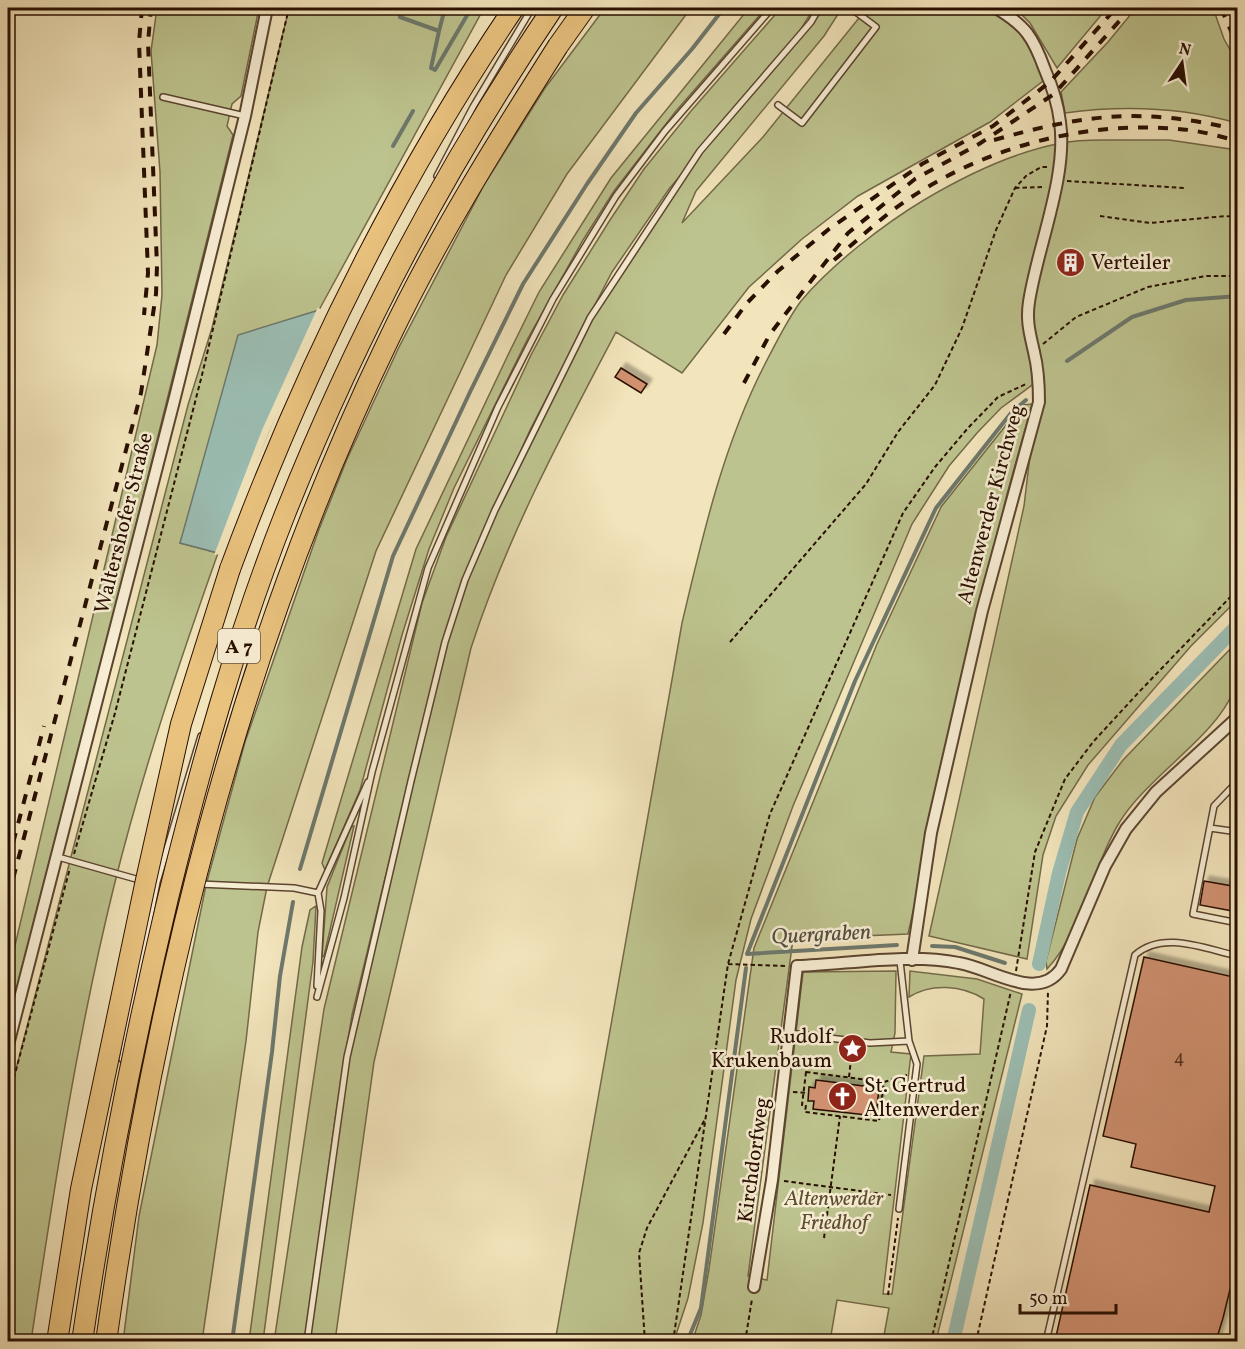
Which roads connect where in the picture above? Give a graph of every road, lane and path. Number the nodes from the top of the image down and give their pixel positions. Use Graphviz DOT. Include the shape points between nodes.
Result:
graph roads {
  1 [pos="267,8"];
  2 [pos="289,8"];
  3 [pos="514,8"];
  4 [pos="532,8"];
  5 [pos="552,8"];
  6 [pos="585,8"];
  7 [pos="772,8"];
  8 [pos="819,8"];
  9 [pos="996,8"];
  10 [pos="852,9"];
  11 [pos="1008,11"];
  12 [pos="163,97"];
  13 [pos="778,105"];
  14 [pos="245,116"];
  15 [pos="1059,167"];
  16 [pos="1055,185"];
  17 [pos="432,186"];
  18 [pos="1015,188"];
  19 [pos="1185,188"];
  20 [pos="1100,216"];
  21 [pos="1238,218"];
  22 [pos="407,236"];
  23 [pos="1238,276"];
  24 [pos="1034,351"];
  25 [pos="1039,379"];
  26 [pos="1238,589"];
  27 [pos="730,642"];
  28 [pos="214,697"];
  29 [pos="1238,717"];
  30 [pos="202,731"];
  31 [pos="372,772"];
  32 [pos="1238,781"];
  33 [pos="1210,828"];
  34 [pos="1238,832"];
  35 [pos="58,857"];
  36 [pos="71,861"];
  37 [pos="158,882"];
  38 [pos="318,893"];
  39 [pos="1238,923"];
  40 [pos="1238,956"];
  41 [pos="912,960"];
  42 [pos="900,961"];
  43 [pos="729,964"];
  44 [pos="797,966"];
  45 [pos="1014,980"];
  46 [pos="1046,982"];
  47 [pos="789,1033"];
  48 [pos="854,1041"];
  49 [pos="909,1041"];
  50 [pos="8,1045"];
  51 [pos="121,1065"];
  52 [pos="908,1075"];
  53 [pos="849,1077"];
  54 [pos="884,1082"];
  55 [pos="793,1092"];
  56 [pos="803,1093"];
  57 [pos="808,1093"];
  58 [pos="8,1100"];
  59 [pos="840,1116"];
  60 [pos="706,1117"];
  61 [pos="772,1180"];
  62 [pos="831,1188"];
  63 [pos="900,1197"];
  64 [pos="899,1209"];
  65 [pos="92,1229"];
  66 [pos="824,1238"];
  67 [pos="754,1287"];
  68 [pos="888,1295"];
  69 [pos="57,1341"];
  70 [pos="75,1341"];
  71 [pos="82,1341"];
  72 [pos="106,1341"];
  73 [pos="307,1341"];
  74 [pos="645,1341"];
  75 [pos="673,1341"];
  76 [pos="745,1341"];
  77 [pos="930,1341"];
  78 [pos="975,1341"];
  79 [pos="1046,1341"];
  1 -- 14 [label="street, Waltershofer Straße"];
  2 -- 36 [label="path" via="202,375 115,713"];
  3 -- 69 [label="highway, A 7, bridge" via="419,161 337,317 272,460 230,569 181,724 146,879 81,1189"];
  4 -- 17 [label="lane"];
  5 -- 71 [label="highway, A 7, bridge" via="459,154 365,331 285,515 248,617 186,826 141,1010"];
  6 -- 72 [label="highway, A 7, bridge" via="480,169 388,340 269,626 226,762 169,988"];
  7 -- 31 [label="lane" via="665,131 616,196 548,309 498,407 428,568"];
  8 -- 73 [label="lane" via="700,151 590,318 500,499 465,580 419,746 346,1057"];
  9 -- 11 [label="street, Altenwerder Kirchweg"];
  10 -- 13 [label="lane" via="876,27 802,123"];
  11 -- 15 [label="street, Altenwerder Kirchweg" via="1029,32 1050,82 1060,122"];
  12 -- 14 [label="lane"];
  14 -- 35 [label="street, Waltershofer Straße"];
  15 -- 16 [label="street, Altenwerder Kirchweg"];
  15 -- 18 [label="path" via="1041,167"];
  16 -- 18 [label="path"];
  16 -- 19 [label="path"];
  16 -- 24 [label="street, Altenwerder Kirchweg" via="1028,303 1027,329"];
  18 -- 27 [label="path" via="962,328 935,385 898,432 866,484"];
  20 -- 21 [label="path" via="1150,223"];
  22 -- 28 [label="lane" via="360,329 277,519"];
  23 -- 24 [label="path" via="1206,276 1148,288 1076,317"];
  24 -- 25 [label="street, Altenwerder Kirchweg"];
  25 -- 41 [label="street, Altenwerder Kirchweg" via="1039,402 982,611 931,833"];
  25 -- 43 [label="path" via="998,397 935,466 903,513 770,814"];
  26 -- 45 [label="path" via="1093,742 1065,779 1035,852"];
  29 -- 46 [label="street" via="1160,787 1131,822 1105,867 1061,969"];
  30 -- 37 [label="lane"];
  31 -- 38 [label="lane"];
  31 -- 38 [label="lane" via="317,997 321,910"];
  32 -- 33 [label="lane" via="1214,806"];
  33 -- 34 [label="lane"];
  33 -- 39 [label="lane" via="1193,914"];
  35 -- 36 [label="lane"];
  35 -- 50 [label="street, Waltershofer Straße"];
  36 -- 37 [label="lane"];
  36 -- 58 [label="path"];
  37 -- 38 [label="lane" via="294,888"];
  37 -- 51 [label="lane"];
  40 -- 79 [label="lane" via="1168,942 1154,943 1135,956"];
  41 -- 42 [label="street"];
  41 -- 45 [label="street" via="959,963"];
  42 -- 44 [label="street"];
  42 -- 49 [label="lane"];
  43 -- 44 [label="path"];
  43 -- 60 [label="path"];
  44 -- 47 [label="street, Kirchdorfweg"];
  45 -- 46 [label="street" via="1032,985"];
  45 -- 77 [label="path"];
  46 -- 78 [label="path" via="1047,1026"];
  47 -- 48 [label="lane"];
  47 -- 61 [label="street, Kirchdorfweg"];
  48 -- 49 [label="lane"];
  48 -- 53 [label="path"];
  49 -- 63 [label="lane" via="918,1064"];
  52 -- 54 [label="path"];
  53 -- 54 [label="path"];
  53 -- 56 [label="path" via="806,1072"];
  54 -- 59 [label="path" via="879,1121"];
  55 -- 56 [label="path"];
  56 -- 57 [label="path"];
  56 -- 59 [label="path" via="805,1112"];
  59 -- 62 [label="path"];
  60 -- 74 [label="path" via="647,1228 639,1253"];
  60 -- 75 [label="path"];
  61 -- 62 [label="path"];
  61 -- 67 [label="street, Kirchdorfweg"];
  62 -- 63 [label="path"];
  62 -- 66 [label="path"];
  63 -- 64 [label="lane"];
  64 -- 68 [label="path"];
  65 -- 70 [label="lane"];
  67 -- 76 [label="path"];
}
